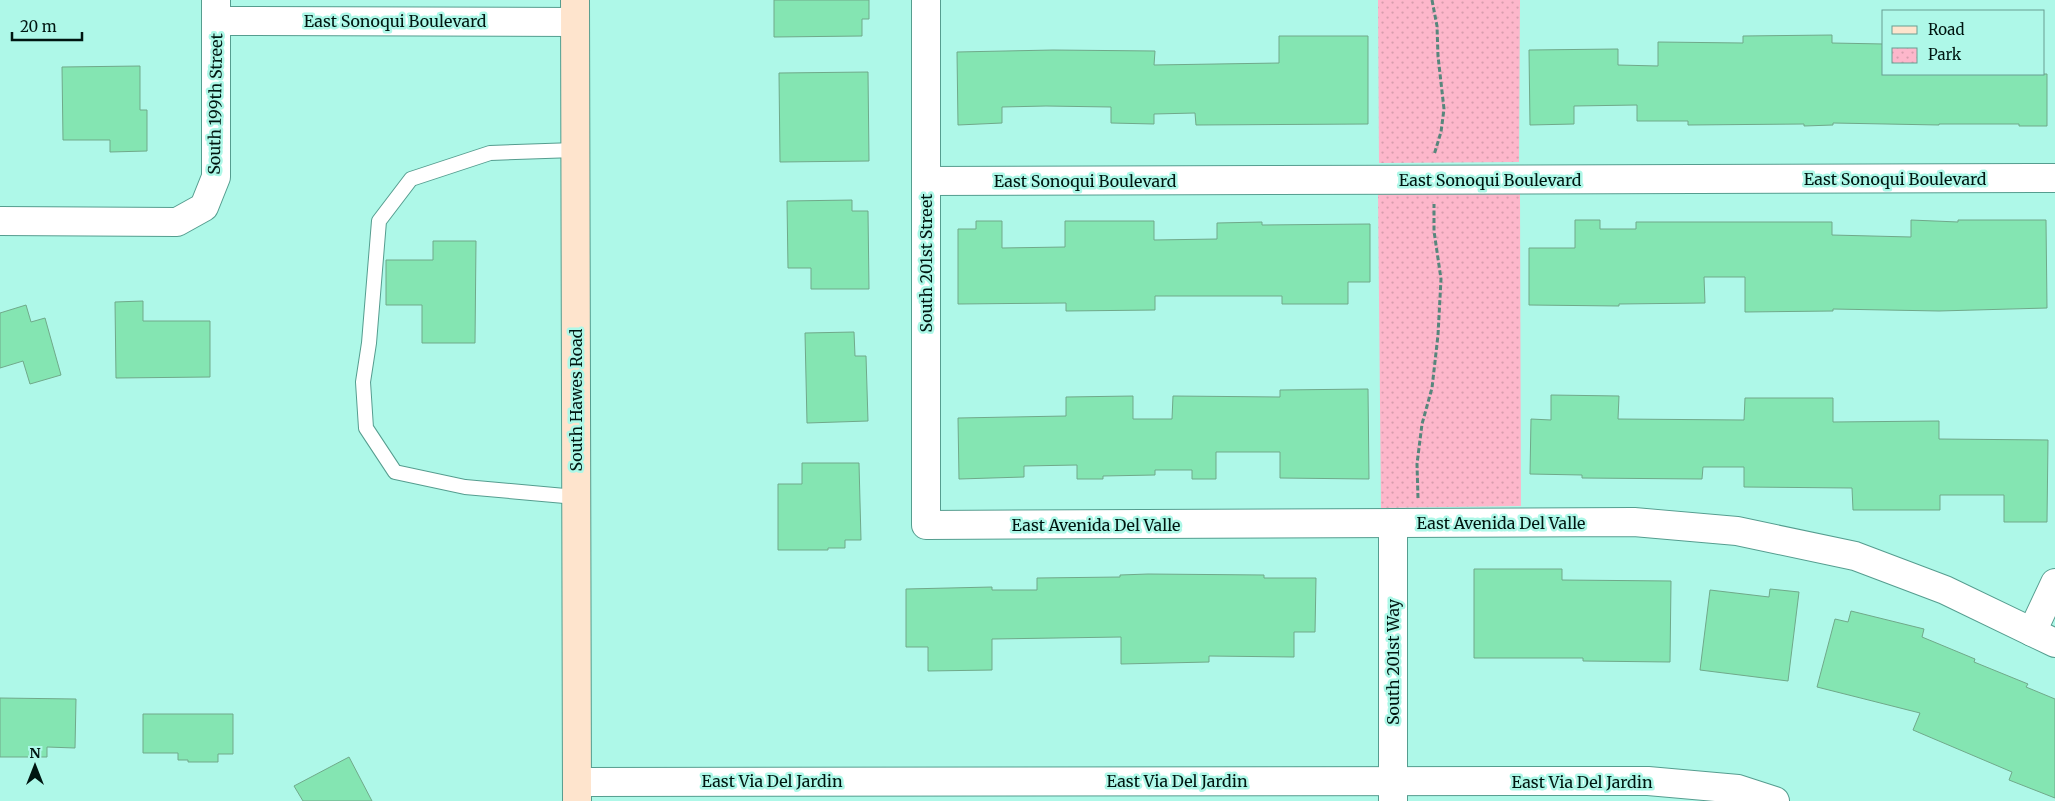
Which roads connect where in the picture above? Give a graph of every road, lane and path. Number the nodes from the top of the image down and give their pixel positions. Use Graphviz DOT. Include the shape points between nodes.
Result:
graph roads {
  1 [pos="926,0"];
  2 [pos="1432,0"];
  3 [pos="216,10"];
  4 [pos="575,11"];
  5 [pos="575,150"];
  6 [pos="2055,178"];
  7 [pos="1434,180"];
  8 [pos="926,181"];
  9 [pos="0,221"];
  10 [pos="576,497"];
  11 [pos="1406,523"];
  12 [pos="926,526"];
  13 [pos="2055,583"];
  14 [pos="2043,637"];
  15 [pos="577,791"];
  16 [pos="1393,791"];
  17 [pos="1775,801"];
  1 -- 8 [label="street, South 201st Street"];
  2 -- 7 [label="path" via="1444,109 1434,153"];
  3 -- 4 [label="street, East Sonoqui Boulevard"];
  3 -- 9 [label="street, South 199th Street" via="216,177 204,207 177,222"];
  4 -- 5 [label="main road, South Hawes Road"];
  5 -- 10 [label="main road, South Hawes Road"];
  5 -- 10 [label="lane" via="490,153 411,179 379,221 363,382 366,428 395,472 465,487"];
  6 -- 7 [label="street, East Sonoqui Boulevard"];
  7 -- 8 [label="street, East Sonoqui Boulevard"];
  7 -- 11 [label="path" via="1434,230 1441,279 1438,335 1432,388 1422,424"];
  8 -- 12 [label="street, South 201st Street"];
  10 -- 15 [label="main road, South Hawes Road"];
  11 -- 12 [label="street, East Avenida Del Valle"];
  11 -- 14 [label="street, East Avenida Del Valle" via="1634,522 1737,531 1855,556 1945,590"];
  11 -- 16 [label="street, South 201st Way"];
  13 -- 14 [label="street"];
  15 -- 16 [label="street, East Via Del Jardin"];
  16 -- 17 [label="street, East Via Del Jardin" via="1648,781 1738,789"];
}
